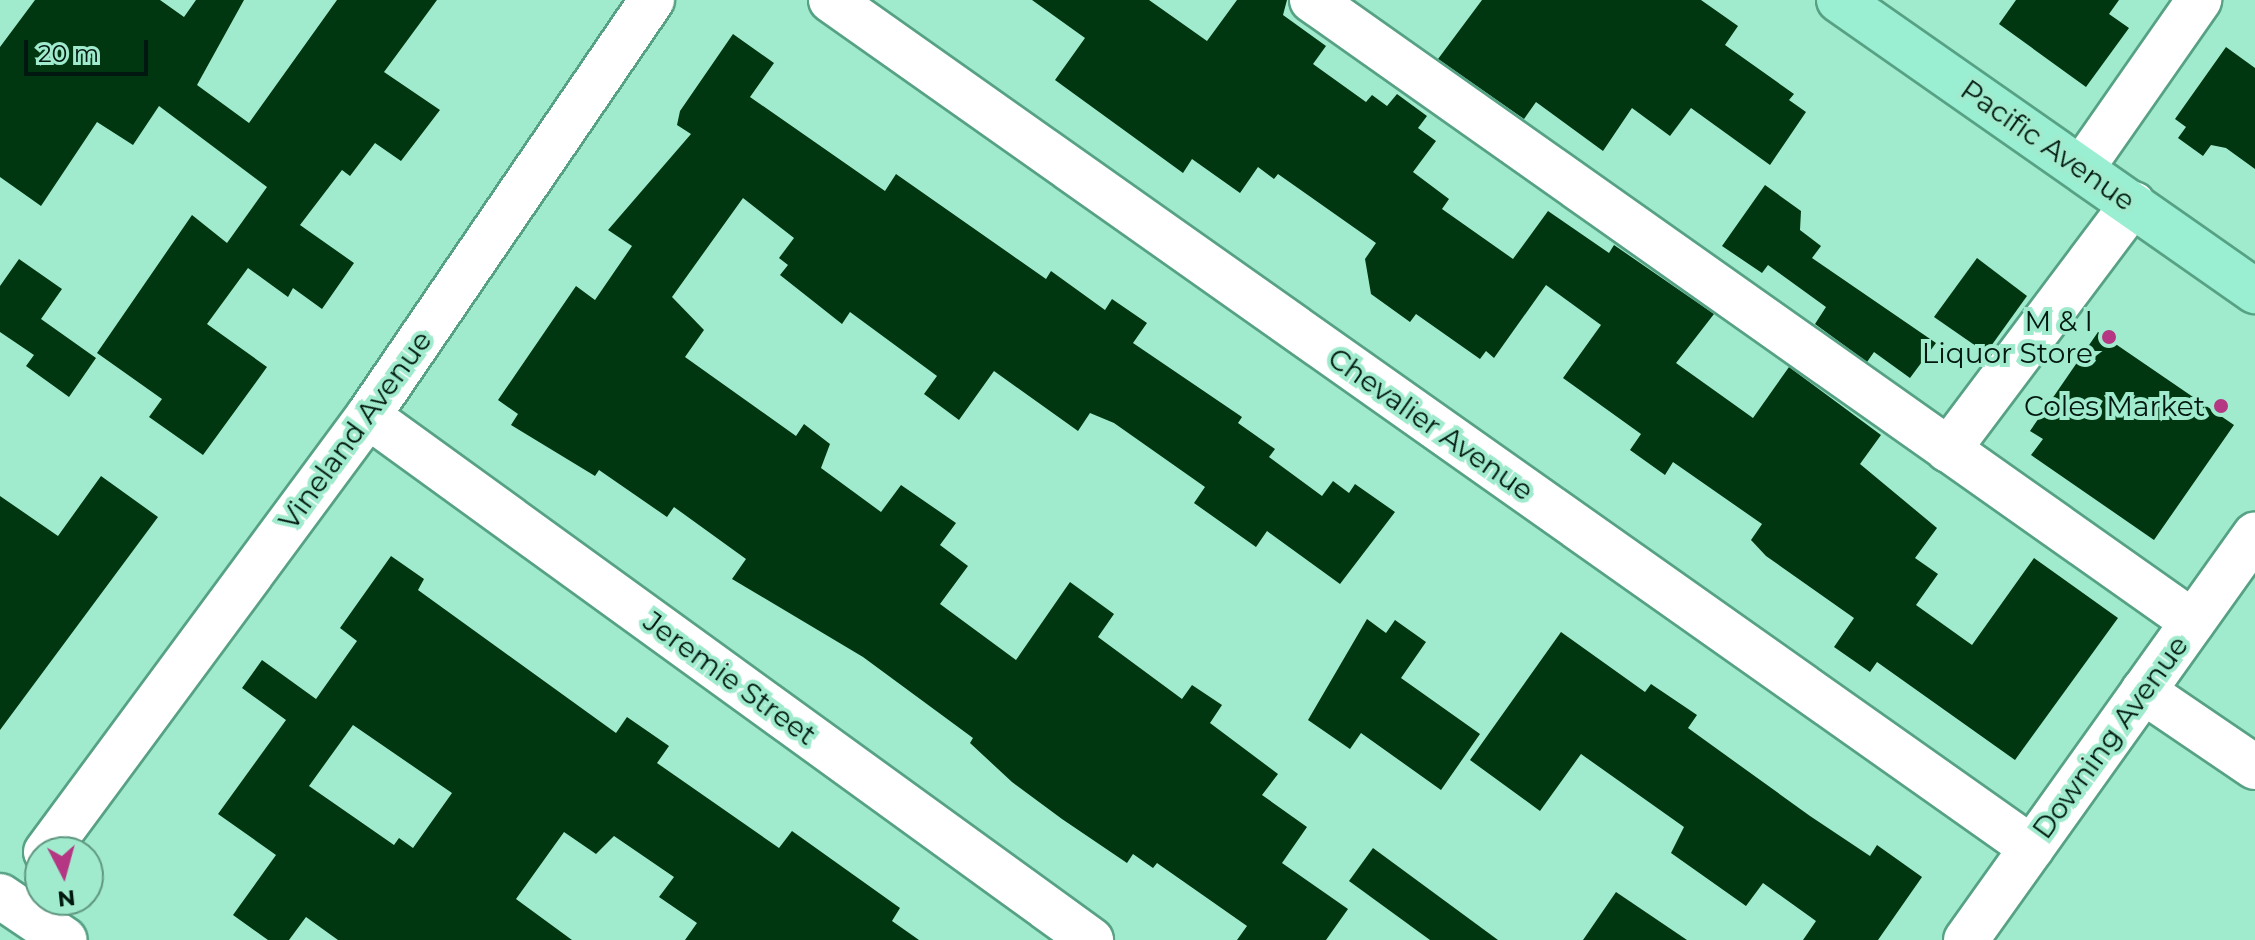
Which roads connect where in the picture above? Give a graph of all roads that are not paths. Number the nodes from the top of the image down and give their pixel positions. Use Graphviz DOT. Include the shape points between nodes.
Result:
graph roads {
  1 [pos="652,0"];
  2 [pos="831,0"];
  3 [pos="1312,0"];
  4 [pos="1839,0"];
  5 [pos="2199,0"];
  6 [pos="2082,168"];
  7 [pos="2133,204"];
  8 [pos="2255,291"];
  9 [pos="368,416"];
  10 [pos="1948,450"];
  11 [pos="2255,535"];
  12 [pos="2193,622"];
  13 [pos="2143,691"];
  14 [pos="2255,767"];
  15 [pos="58,836"];
  16 [pos="2032,848"];
  17 [pos="24,879"];
  18 [pos="3,904"];
  19 [pos="65,940"];
  20 [pos="1091,940"];
  21 [pos="1966,940"];
  1 -- 9 [label="street, Vineland Avenue"];
  2 -- 16 [label="street, Chevalier Avenue"];
  3 -- 10 [label="street"];
  4 -- 6 [label="main road, Pacific Avenue"];
  5 -- 6 [label="street"];
  6 -- 7 [label="main road, Pacific Avenue"];
  7 -- 8 [label="main road, Pacific Avenue"];
  7 -- 10 [label="street"];
  9 -- 15 [label="street, Vineland Avenue"];
  9 -- 20 [label="street, Jeremie Street"];
  10 -- 12 [label="street"];
  11 -- 12 [label="street, Downing Avenue"];
  12 -- 13 [label="street, Downing Avenue"];
  13 -- 14 [label="street"];
  13 -- 16 [label="street, Downing Avenue"];
  16 -- 21 [label="street, Downing Avenue"];
  17 -- 18 [label="street"];
  18 -- 19 [label="street"];
}
